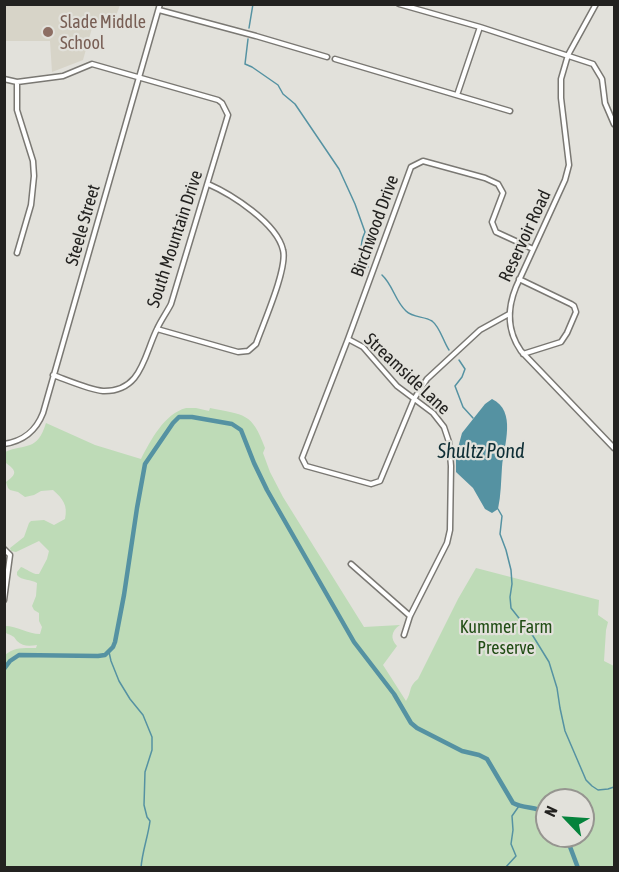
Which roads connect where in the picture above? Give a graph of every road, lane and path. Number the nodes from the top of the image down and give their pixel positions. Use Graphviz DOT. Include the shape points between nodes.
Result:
graph roads {
  1 [pos="160,4"];
  2 [pos="399,4"];
  3 [pos="596,4"];
  4 [pos="159,10"];
  5 [pos="480,27"];
  6 [pos="568,55"];
  7 [pos="327,57"];
  8 [pos="335,59"];
  9 [pos="140,78"];
  10 [pos="4,79"];
  11 [pos="17,82"];
  12 [pos="457,95"];
  13 [pos="510,111"];
  14 [pos="615,124"];
  15 [pos="208,184"];
  16 [pos="533,249"];
  17 [pos="17,253"];
  18 [pos="519,279"];
  19 [pos="509,314"];
  20 [pos="157,329"];
  21 [pos="348,339"];
  22 [pos="523,354"];
  23 [pos="53,375"];
  24 [pos="414,399"];
  25 [pos="4,444"];
  26 [pos="615,448"];
  27 [pos="4,549"];
  28 [pos="351,564"];
  29 [pos="4,600"];
  30 [pos="410,616"];
  31 [pos="404,636"];
  1 -- 4 [label="street, Steele Street"];
  2 -- 5 [label="street"];
  3 -- 6 [label="street, Reservoir Road"];
  4 -- 7 [label="street"];
  4 -- 9 [label="street, Steele Street"];
  5 -- 6 [label="street"];
  5 -- 12 [label="street"];
  6 -- 14 [label="street" via="593,64 602,79 605,103"];
  6 -- 16 [label="street, Reservoir Road" via="561,79 561,98 569,165"];
  8 -- 12 [label="street"];
  9 -- 11 [label="street" via="92,63 63,76"];
  9 -- 15 [label="street, South Mountain Drive" via="218,100 225,108 228,115"];
  9 -- 23 [label="street, Steele Street"];
  10 -- 11 [label="street"];
  11 -- 17 [label="street" via="17,110 34,176 31,205"];
  12 -- 13 [label="street"];
  15 -- 20 [label="street, South Mountain Drive" via="171,304"];
  15 -- 20 [label="street" via="256,214 274,232 283,250 283,269 256,344 248,351 238,352"];
  16 -- 18 [label="street, Reservoir Road"];
  16 -- 21 [label="street, Birchwood Drive" via="496,232 492,222 504,193 498,184 423,161 411,167"];
  18 -- 19 [label="street, Reservoir Road"];
  18 -- 22 [label="street" via="571,304 576,312 561,342"];
  19 -- 22 [label="street, Reservoir Road" via="514,340"];
  19 -- 24 [label="street" via="474,335 432,374"];
  20 -- 23 [label="street, South Mountain Drive" via="141,371 123,387 101,391"];
  21 -- 24 [label="street, Streamside Lane" via="363,347 397,386"];
  21 -- 24 [label="street, Birchwood Drive" via="302,458 306,466 370,484 380,481"];
  22 -- 26 [label="street, Reservoir Road"];
  23 -- 25 [label="street, Steele Street" via="43,412 31,433"];
  24 -- 30 [label="street, Streamside Lane" via="433,412 448,435 450,530"];
  27 -- 29 [label="street" via="10,555"];
  28 -- 30 [label="street"];
  30 -- 31 [label="street, Streamside Lane"];
}
